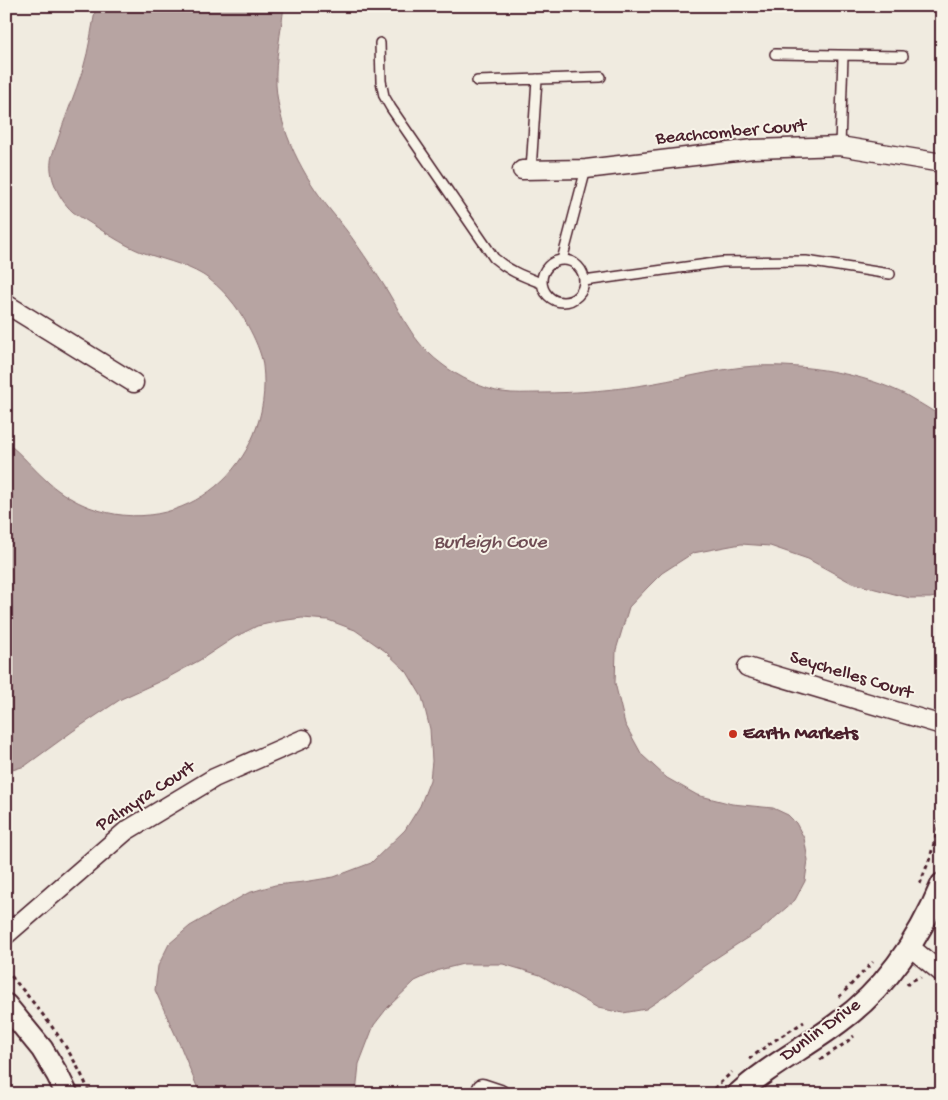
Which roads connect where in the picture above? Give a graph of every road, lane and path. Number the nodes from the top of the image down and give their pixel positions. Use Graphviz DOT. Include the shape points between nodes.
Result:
graph roads {
  1 [pos="380,43"];
  2 [pos="775,54"];
  3 [pos="843,56"];
  4 [pos="903,56"];
  5 [pos="601,77"];
  6 [pos="537,79"];
  7 [pos="477,81"];
  8 [pos="840,146"];
  9 [pos="942,163"];
  10 [pos="586,169"];
  11 [pos="527,170"];
  12 [pos="562,260"];
  13 [pos="890,274"];
  14 [pos="584,281"];
  15 [pos="541,283"];
  16 [pos="6,304"];
  17 [pos="134,383"];
  18 [pos="747,667"];
  19 [pos="942,725"];
  20 [pos="303,739"];
  21 [pos="942,793"];
  22 [pos="942,884"];
  23 [pos="918,888"];
  24 [pos="942,933"];
  25 [pos="6,935"];
  26 [pos="910,947"];
  27 [pos="941,955"];
  28 [pos="876,959"];
  29 [pos="942,973"];
  30 [pos="832,1002"];
  31 [pos="6,1005"];
  32 [pos="805,1022"];
  33 [pos="744,1063"];
  34 [pos="738,1068"];
  35 [pos="482,1088"];
  36 [pos="67,1094"];
  37 [pos="500,1094"];
  38 [pos="708,1094"];
  39 [pos="738,1094"];
  1 -- 15 [label="lane" via="381,82 391,108 494,258 512,272"];
  2 -- 3 [label="lane"];
  3 -- 4 [label="lane"];
  3 -- 8 [label="lane"];
  5 -- 6 [label="lane"];
  6 -- 7 [label="lane"];
  6 -- 11 [label="lane"];
  8 -- 9 [label="street, Beachcomber Court"];
  8 -- 10 [label="street, Beachcomber Court" via="753,149"];
  10 -- 11 [label="street, Beachcomber Court"];
  10 -- 12 [label="lane"];
  12 -- 14 [label="lane" via="580,268"];
  12 -- 15 [label="lane" via="555,261 544,270"];
  13 -- 14 [label="lane" via="806,261 722,262"];
  14 -- 15 [label="lane" via="580,295 560,303 547,296"];
  16 -- 17 [label="street"];
  18 -- 19 [label="street, Seychelles Court"];
  20 -- 25 [label="street, Palmyra Court" via="214,778 126,831"];
  21 -- 23 [label="path" via="938,828"];
  22 -- 26 [label="street, Dunlin Drive"];
  24 -- 27 [label="path"];
  26 -- 29 [label="street"];
  26 -- 39 [label="street, Dunlin Drive" via="882,984 840,1022 774,1065"];
  28 -- 30 [label="path"];
  31 -- 36 [label="street" via="42,1049"];
  32 -- 33 [label="path"];
  34 -- 38 [label="path"];
  35 -- 37 [label="street"];
}
